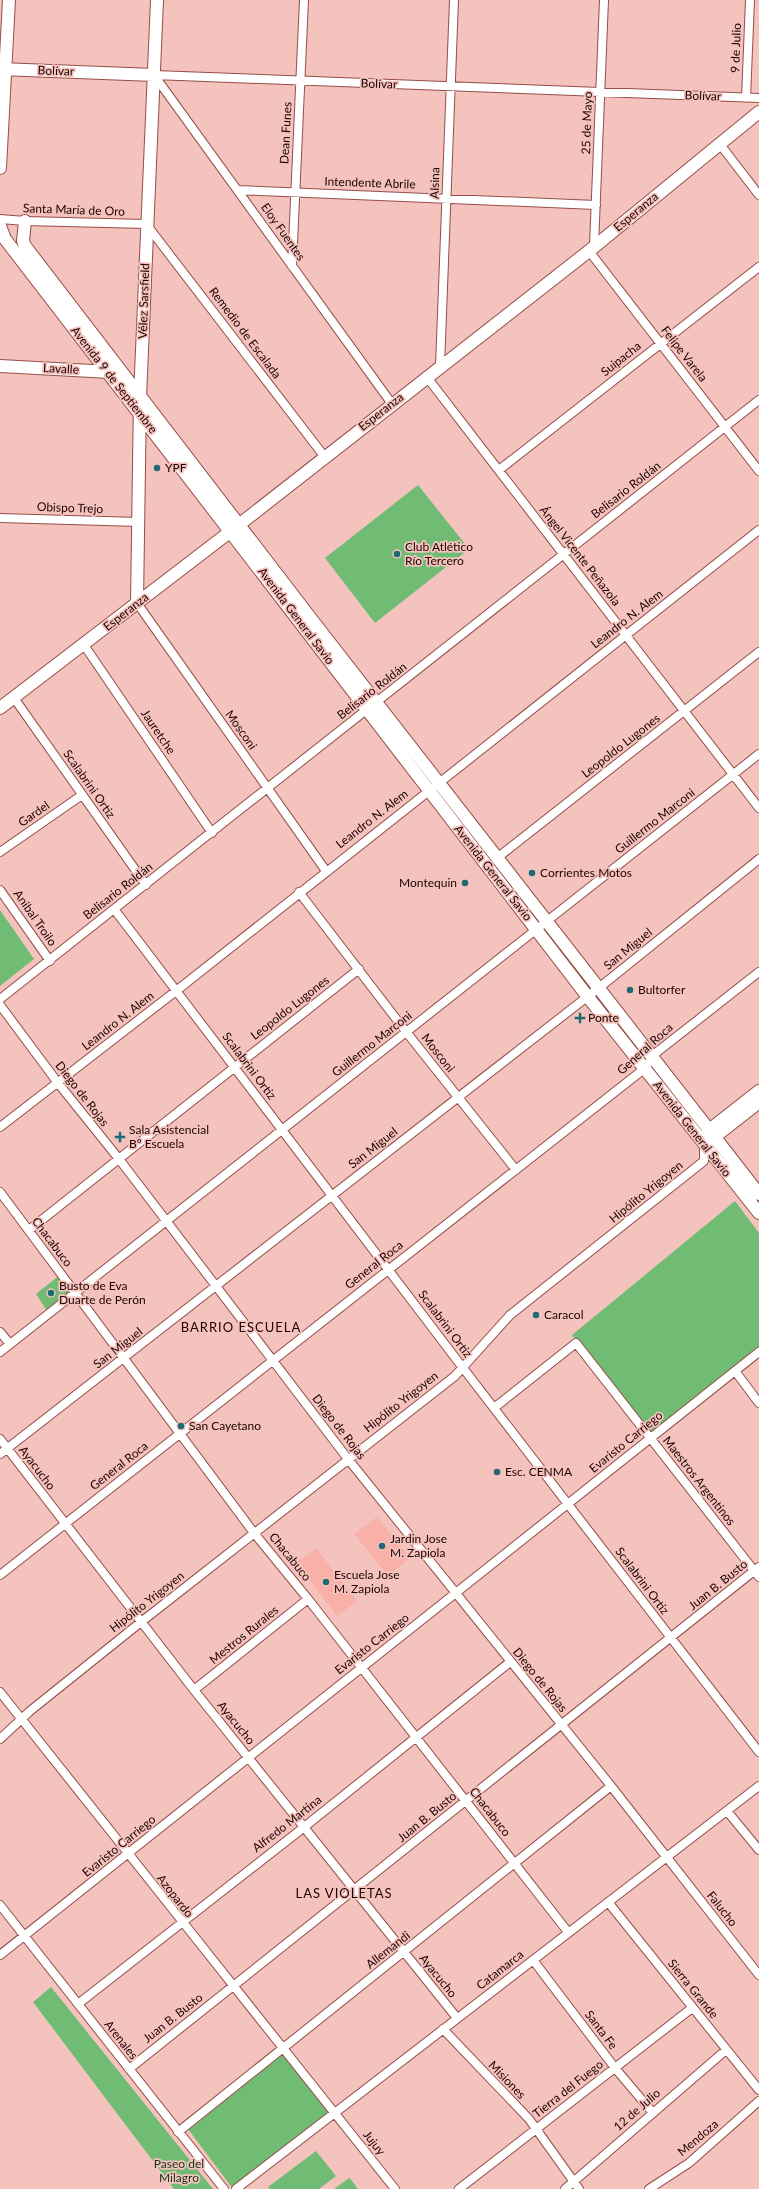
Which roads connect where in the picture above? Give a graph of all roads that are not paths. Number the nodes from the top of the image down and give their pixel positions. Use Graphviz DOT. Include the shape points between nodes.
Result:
graph roads {
  1 [pos="9,0"];
  2 [pos="157,0"];
  3 [pos="304,0"];
  4 [pos="454,0"];
  5 [pos="604,0"];
  6 [pos="750,0"];
  7 [pos="3,69"];
  8 [pos="154,75"];
  9 [pos="301,81"];
  10 [pos="451,86"];
  11 [pos="600,92"];
  12 [pos="746,98"];
  13 [pos="759,98"];
  14 [pos="759,112"];
  15 [pos="718,143"];
  16 [pos="0,168"];
  17 [pos="239,190"];
  18 [pos="295,192"];
  19 [pos="759,195"];
  20 [pos="446,198"];
  21 [pos="596,205"];
  22 [pos="0,219"];
  23 [pos="26,221"];
  24 [pos="146,224"];
  25 [pos="0,226"];
  26 [pos="592,249"];
  27 [pos="292,266"];
  28 [pos="759,267"];
  29 [pos="661,343"];
  30 [pos="0,366"];
  31 [pos="440,366"];
  32 [pos="106,371"];
  33 [pos="121,372"];
  34 [pos="426,376"];
  35 [pos="140,397"];
  36 [pos="759,400"];
  37 [pos="392,404"];
  38 [pos="140,414"];
  39 [pos="725,427"];
  40 [pos="324,456"];
  41 [pos="499,470"];
  42 [pos="759,471"];
  43 [pos="0,518"];
  44 [pos="138,522"];
  45 [pos="235,528"];
  46 [pos="759,530"];
  47 [pos="564,555"];
  48 [pos="136,603"];
  49 [pos="626,635"];
  50 [pos="84,645"];
  51 [pos="759,652"];
  52 [pos="14,698"];
  53 [pos="372,706"];
  54 [pos="0,708"];
  55 [pos="684,711"];
  56 [pos="759,754"];
  57 [pos="733,775"];
  58 [pos="434,786"];
  59 [pos="268,788"];
  60 [pos="82,795"];
  61 [pos="759,808"];
  62 [pos="212,833"];
  63 [pos="0,852"];
  64 [pos="497,858"];
  65 [pos="759,859"];
  66 [pos="326,871"];
  67 [pos="146,885"];
  68 [pos="0,890"];
  69 [pos="300,892"];
  70 [pos="114,909"];
  71 [pos="542,926"];
  72 [pos="50,961"];
  73 [pos="359,969"];
  74 [pos="759,972"];
  75 [pos="598,989"];
  76 [pos="176,991"];
  77 [pos="588,997"];
  78 [pos="0,999"];
  79 [pos="0,1005"];
  80 [pos="407,1033"];
  81 [pos="651,1057"];
  82 [pos="234,1067"];
  83 [pos="644,1069"];
  84 [pos="58,1083"];
  85 [pos="759,1091"];
  86 [pos="458,1098"];
  87 [pos="759,1102"];
  88 [pos="0,1127"];
  89 [pos="282,1130"];
  90 [pos="709,1138"];
  91 [pos="119,1159"];
  92 [pos="516,1170"];
  93 [pos="0,1192"];
  94 [pos="759,1194"];
  95 [pos="332,1196"];
  96 [pos="3,1204"];
  97 [pos="759,1213"];
  98 [pos="166,1222"];
  99 [pos="28,1230"];
  100 [pos="388,1270"];
  101 [pos="216,1287"];
  102 [pos="75,1293"];
  103 [pos="0,1332"];
  104 [pos="10,1344"];
  105 [pos="0,1352"];
  106 [pos="759,1352"];
  107 [pos="125,1357"];
  108 [pos="272,1360"];
  109 [pos="463,1368"];
  110 [pos="735,1371"];
  111 [pos="759,1403"];
  112 [pos="494,1408"];
  113 [pos="180,1434"];
  114 [pos="650,1438"];
  115 [pos="0,1439"];
  116 [pos="7,1448"];
  117 [pos="0,1454"];
  118 [pos="348,1459"];
  119 [pos="569,1504"];
  120 [pos="64,1525"];
  121 [pos="254,1532"];
  122 [pos="757,1572"];
  123 [pos="0,1575"];
  124 [pos="456,1594"];
  125 [pos="308,1599"];
  126 [pos="141,1622"];
  127 [pos="671,1638"];
  128 [pos="510,1662"];
  129 [pos="362,1668"];
  130 [pos="194,1690"];
  131 [pos="0,1692"];
  132 [pos="22,1720"];
  133 [pos="561,1725"];
  134 [pos="416,1737"];
  135 [pos="0,1739"];
  136 [pos="759,1752"];
  137 [pos="248,1757"];
  138 [pos="611,1786"];
  139 [pos="759,1786"];
  140 [pos="466,1801"];
  141 [pos="727,1810"];
  142 [pos="303,1828"];
  143 [pos="759,1850"];
  144 [pos="128,1854"];
  145 [pos="667,1857"];
  146 [pos="514,1864"];
  147 [pos="354,1891"];
  148 [pos="608,1902"];
  149 [pos="0,1906"];
  150 [pos="181,1922"];
  151 [pos="568,1932"];
  152 [pos="24,1936"];
  153 [pos="404,1953"];
  154 [pos="0,1955"];
  155 [pos="533,1960"];
  156 [pos="759,1975"];
  157 [pos="233,1986"];
  158 [pos="78,2004"];
  159 [pos="692,2008"];
  160 [pos="457,2018"];
  161 [pos="443,2029"];
  162 [pos="284,2048"];
  163 [pos="726,2050"];
  164 [pos="615,2068"];
  165 [pos="129,2069"];
  166 [pos="759,2090"];
  167 [pos="759,2101"];
  168 [pos="334,2112"];
  169 [pos="653,2113"];
  170 [pos="537,2129"];
  171 [pos="178,2132"];
  172 [pos="573,2182"];
  173 [pos="224,2189"];
  174 [pos="236,2189"];
  175 [pos="395,2189"];
  176 [pos="459,2189"];
  177 [pos="565,2189"];
  178 [pos="579,2189"];
  179 [pos="649,2189"];
  1 -- 7 [label="main road"];
  2 -- 8 [label="main road, Vélez Sarsfield"];
  3 -- 9 [label="street, Dean Funes"];
  4 -- 10 [label="street, Alsina"];
  5 -- 11 [label="street, 25 de Mayo"];
  6 -- 12 [label="street, 9 de Julio"];
  7 -- 8 [label="main road, Bolívar"];
  7 -- 16 [label="main road"];
  8 -- 9 [label="street, Bolívar"];
  8 -- 17 [label="street, Eloy Fuentes"];
  8 -- 24 [label="main road, Vélez Sarsfield"];
  9 -- 10 [label="street, Bolívar"];
  9 -- 18 [label="street, Dean Funes"];
  10 -- 11 [label="street, Bolívar"];
  10 -- 20 [label="street, Alsina"];
  11 -- 12 [label="street, Bolívar"];
  11 -- 21 [label="street, 25 de Mayo"];
  12 -- 13 [label="street, Bolívar"];
  14 -- 15 [label="main road, Esperanza"];
  15 -- 19 [label="street"];
  15 -- 26 [label="main road, Esperanza"];
  17 -- 18 [label="street, Intendente Abrile"];
  17 -- 27 [label="street, Eloy Fuentes"];
  18 -- 20 [label="street, Intendente Abrile"];
  18 -- 27 [label="street, Dean Funes"];
  20 -- 21 [label="street, Intendente Abrile"];
  20 -- 31 [label="street, Alsina"];
  21 -- 26 [label="street, 25 de Mayo"];
  22 -- 23 [label="street, Santa María de Oro"];
  23 -- 24 [label="street, Santa María de Oro"];
  23 -- 33 [label="main road, Avenida 9 de Septiembre" via="23,241 25,246"];
  24 -- 35 [label="main road, Vélez Sarsfield"];
  24 -- 40 [label="street, Remedio de Escalada"];
  25 -- 32 [label="main road, Avenida 9 de Septiembre" via="6,239"];
  26 -- 29 [label="street, Felipe Varela"];
  26 -- 31 [label="main road, Esperanza"];
  27 -- 37 [label="street, Eloy Fuentes"];
  28 -- 29 [label="street, Suipacha"];
  29 -- 39 [label="street, Felipe Varela"];
  29 -- 41 [label="street, Suipacha"];
  30 -- 32 [label="main road, Lavalle"];
  31 -- 34 [label="main road, Esperanza"];
  32 -- 33 [label="main road, Lavalle"];
  32 -- 38 [label="main road, Avenida 9 de Septiembre"];
  33 -- 35 [label="main road, Avenida 9 de Septiembre"];
  34 -- 37 [label="main road, Esperanza"];
  34 -- 41 [label="street, Ángel Vicente Peñazola"];
  35 -- 38 [label="main road, Vélez Sarsfield"];
  35 -- 45 [label="main road, Avenida 9 de Septiembre"];
  36 -- 39 [label="street, Belisario Roldán"];
  37 -- 40 [label="main road, Esperanza"];
  38 -- 44 [label="main road, Vélez Sarsfield"];
  38 -- 45 [label="main road, Avenida 9 de Septiembre"];
  39 -- 42 [label="street, Felipe Varela"];
  39 -- 47 [label="street, Belisario Roldán"];
  40 -- 45 [label="main road, Esperanza"];
  41 -- 47 [label="street, Ángel Vicente Peñazola"];
  43 -- 44 [label="street, Obispo Trejo"];
  44 -- 48 [label="main road, Vélez Sarsfield"];
  45 -- 48 [label="main road, Esperanza"];
  45 -- 53 [label="main road, Avenida General Savio"];
  46 -- 49 [label="street, Leandro N. Alem"];
  47 -- 49 [label="street, Ángel Vicente Peñazola"];
  47 -- 53 [label="street, Belisario Roldán"];
  48 -- 50 [label="main road, Esperanza"];
  48 -- 59 [label="street, Mosconi"];
  49 -- 55 [label="street, Ángel Vicente Peñazola"];
  49 -- 58 [label="street, Leandro N. Alem"];
  50 -- 52 [label="main road, Esperanza"];
  50 -- 62 [label="street, Jauretche"];
  51 -- 55 [label="street, Leopoldo Lugones"];
  52 -- 54 [label="main road, Esperanza"];
  52 -- 60 [label="street, Scalabrini Ortiz"];
  53 -- 58 [label="main road, Avenida General Savio"];
  53 -- 59 [label="street, Belisario Roldán"];
  55 -- 57 [label="street, Ángel Vicente Peñazola"];
  55 -- 64 [label="street, Leopoldo Lugones"];
  56 -- 57 [label="street, Guillermo Marconi"];
  57 -- 61 [label="street, Ángel Vicente Peñazola"];
  57 -- 71 [label="street, Guillermo Marconi"];
  58 -- 64 [label="main road, Avenida General Savio"];
  58 -- 66 [label="street, Leandro N. Alem"];
  58 -- 71 [label="main road, Avenida General Savio"];
  59 -- 62 [label="street, Belisario Roldán"];
  59 -- 66 [label="street, Mosconi"];
  60 -- 63 [label="street, Gardel"];
  60 -- 67 [label="street, Scalabrini Ortiz"];
  62 -- 67 [label="street, Belisario Roldán"];
  64 -- 71 [label="main road, Avenida General Savio"];
  65 -- 75 [label="street, San Miguel"];
  66 -- 69 [label="street, Leandro N. Alem"];
  67 -- 70 [label="street, Belisario Roldán"];
  68 -- 72 [label="street, Anibal Troilo"];
  69 -- 73 [label="street, Mosconi"];
  69 -- 76 [label="street, Leandro N. Alem"];
  70 -- 72 [label="street, Belisario Roldán"];
  70 -- 76 [label="street, Scalabrini Ortiz"];
  71 -- 75 [label="main road, Avenida General Savio"];
  71 -- 77 [label="main road, Avenida General Savio"];
  71 -- 80 [label="street, Guillermo Marconi"];
  72 -- 78 [label="street, Belisario Roldán"];
  73 -- 80 [label="street, Mosconi"];
  73 -- 82 [label="street, Leopoldo Lugones"];
  74 -- 81 [label="street, General Roca"];
  75 -- 77 [label="street, San Miguel"];
  75 -- 81 [label="main road, Avenida General Savio"];
  76 -- 82 [label="street, Scalabrini Ortiz"];
  76 -- 84 [label="street, Leandro N. Alem"];
  77 -- 83 [label="main road, Avenida General Savio"];
  77 -- 86 [label="street, San Miguel"];
  79 -- 84 [label="street, Diego de Rojas"];
  80 -- 86 [label="street, Mosconi"];
  80 -- 89 [label="street, Guillermo Marconi"];
  81 -- 83 [label="street, General Roca"];
  81 -- 90 [label="main road, Avenida General Savio"];
  82 -- 89 [label="street, Scalabrini Ortiz"];
  82 -- 91 [label="street, Leopoldo Lugones"];
  83 -- 90 [label="main road, Avenida General Savio"];
  83 -- 92 [label="street, General Roca"];
  84 -- 88 [label="street, Leandro N. Alem"];
  84 -- 91 [label="street, Diego de Rojas"];
  85 -- 90 [label="main road"];
  86 -- 92 [label="street, Mosconi"];
  86 -- 95 [label="street, San Miguel"];
  87 -- 90 [label="main road"];
  89 -- 95 [label="street, Scalabrini Ortiz"];
  89 -- 98 [label="street, Guillermo Marconi"];
  90 -- 94 [label="main road, Avenida General Savio"];
  90 -- 97 [label="main road, Avenida General Savio"];
  90 -- 109 [label="street, Hipólito Yrigoyen" via="704,1161 510,1316"];
  91 -- 98 [label="street, Diego de Rojas"];
  91 -- 99 [label="street, Leopoldo Lugones"];
  92 -- 100 [label="street, General Roca"];
  93 -- 96 [label="street, Chacabuco"];
  95 -- 100 [label="street, Scalabrini Ortiz"];
  95 -- 101 [label="street, San Miguel"];
  96 -- 99 [label="street, Chacabuco"];
  98 -- 101 [label="street, Diego de Rojas"];
  98 -- 102 [label="street, Guillermo Marconi"];
  99 -- 102 [label="street, Chacabuco"];
  100 -- 108 [label="street, General Roca"];
  100 -- 109 [label="street, Scalabrini Ortiz"];
  101 -- 107 [label="street, San Miguel"];
  101 -- 108 [label="street, Diego de Rojas"];
  102 -- 104 [label="street, Guillermo Marconi"];
  102 -- 107 [label="street, Chacabuco"];
  103 -- 104 [label="street"];
  104 -- 105 [label="street, Guillermo Marconi"];
  106 -- 110 [label="street, Evaristo Carriego"];
  107 -- 113 [label="street, Chacabuco"];
  107 -- 116 [label="street, San Miguel"];
  108 -- 113 [label="street, General Roca"];
  108 -- 118 [label="street, Diego de Rojas"];
  109 -- 112 [label="street, Scalabrini Ortiz"];
  109 -- 118 [label="street, Hipólito Yrigoyen"];
  110 -- 111 [label="street"];
  110 -- 114 [label="street, Evaristo Carriego"];
  112 -- 114 [label="street, Maestros Argentinos" via="576,1343"];
  112 -- 119 [label="street, Scalabrini Ortiz"];
  113 -- 120 [label="street, General Roca"];
  113 -- 121 [label="street, Chacabuco"];
  114 -- 119 [label="street, Evaristo Carriego"];
  114 -- 122 [label="street, Maestros Argentinos"];
  115 -- 116 [label="street, Ayacucho"];
  116 -- 117 [label="street, San Miguel"];
  116 -- 120 [label="street, Ayacucho"];
  118 -- 121 [label="street, Hipólito Yrigoyen"];
  118 -- 124 [label="street, Diego de Rojas"];
  119 -- 124 [label="street, Evaristo Carriego"];
  119 -- 127 [label="street, Scalabrini Ortiz"];
  120 -- 123 [label="street, General Roca"];
  120 -- 126 [label="street, Ayacucho"];
  121 -- 125 [label="street, Chacabuco"];
  121 -- 126 [label="street, Hipólito Yrigoyen"];
  122 -- 127 [label="street, Juan B. Busto"];
  124 -- 128 [label="street, Diego de Rojas"];
  124 -- 129 [label="street, Evaristo Carriego"];
  125 -- 129 [label="street, Chacabuco"];
  125 -- 130 [label="street, Mestros Rurales"];
  126 -- 130 [label="street, Ayacucho"];
  126 -- 132 [label="street, Hipólito Yrigoyen"];
  127 -- 133 [label="street, Juan B. Busto"];
  127 -- 136 [label="street, Scalabrini Ortiz"];
  128 -- 133 [label="street, Diego de Rojas"];
  128 -- 134 [label="street, Alfredo Martina"];
  129 -- 134 [label="street, Chacabuco"];
  129 -- 137 [label="street, Evaristo Carriego"];
  130 -- 137 [label="street, Ayacucho"];
  131 -- 132 [label="street, Azopardo"];
  132 -- 135 [label="street, Hipólito Yrigoyen"];
  132 -- 144 [label="street, Azopardo"];
  133 -- 138 [label="street, Diego de Rojas"];
  133 -- 140 [label="street, Juan B. Busto"];
  134 -- 140 [label="street, Chacabuco"];
  134 -- 142 [label="street, Alfredo Martina"];
  137 -- 142 [label="street, Ayacucho"];
  137 -- 144 [label="street, Evaristo Carriego"];
  138 -- 145 [label="street, Diego de Rojas"];
  138 -- 146 [label="street, Allemandi"];
  139 -- 141 [label="street, Catamarca"];
  140 -- 146 [label="street, Chacabuco"];
  140 -- 147 [label="street, Juan B. Busto"];
  141 -- 143 [label="street"];
  141 -- 145 [label="street, Catamarca"];
  142 -- 147 [label="street, Ayacucho"];
  142 -- 150 [label="street, Alfredo Martina"];
  144 -- 150 [label="street, Azopardo"];
  144 -- 152 [label="street, Evaristo Carriego"];
  145 -- 148 [label="street, Catamarca"];
  145 -- 156 [label="street, Falucho"];
  146 -- 151 [label="street, Chacabuco"];
  146 -- 153 [label="street, Allemandi"];
  147 -- 153 [label="street, Ayacucho"];
  147 -- 157 [label="street, Juan B. Busto"];
  148 -- 151 [label="street, Catamarca"];
  148 -- 159 [label="street, Sierra Grande"];
  149 -- 152 [label="street, Arenales"];
  150 -- 157 [label="street, Azopardo"];
  150 -- 158 [label="street, Alfredo Martina"];
  151 -- 155 [label="street, Catamarca"];
  152 -- 154 [label="street, Evaristo Carriego"];
  152 -- 158 [label="street, Arenales"];
  153 -- 160 [label="street, Ayacucho"];
  153 -- 162 [label="street, Allemandi"];
  155 -- 160 [label="street, Catamarca"];
  155 -- 164 [label="street, Santa Fe"];
  157 -- 162 [label="street, Azopardo"];
  157 -- 165 [label="street, Juan B. Busto"];
  158 -- 165 [label="street, Arenales"];
  159 -- 163 [label="street, Sierra Grande"];
  159 -- 164 [label="street, Tierra del Fuego"];
  160 -- 161 [label="street, Catamarca"];
  161 -- 168 [label="street, Catamarca"];
  161 -- 170 [label="street, Misiones"];
  162 -- 168 [label="street, Azopardo"];
  162 -- 171 [label="street, Allemandi"];
  163 -- 166 [label="street, Sierra Grande"];
  163 -- 169 [label="street, 12 de Julio"];
  164 -- 169 [label="street, Santa Fe"];
  164 -- 170 [label="street, Tierra del Fuego"];
  165 -- 171 [label="street, Arenales"];
  167 -- 179 [label="street, Mendoza" via="688,2163"];
  168 -- 174 [label="street, Catamarca"];
  168 -- 175 [label="street, Jujuy"];
  169 -- 172 [label="street, 12 de Julio"];
  170 -- 172 [label="street, Misiones"];
  170 -- 176 [label="street, Tierra del Fuego"];
  171 -- 173 [label="street, Arenales"];
  172 -- 177 [label="street, 12 de Julio"];
  172 -- 178 [label="street, Misiones"];
}
